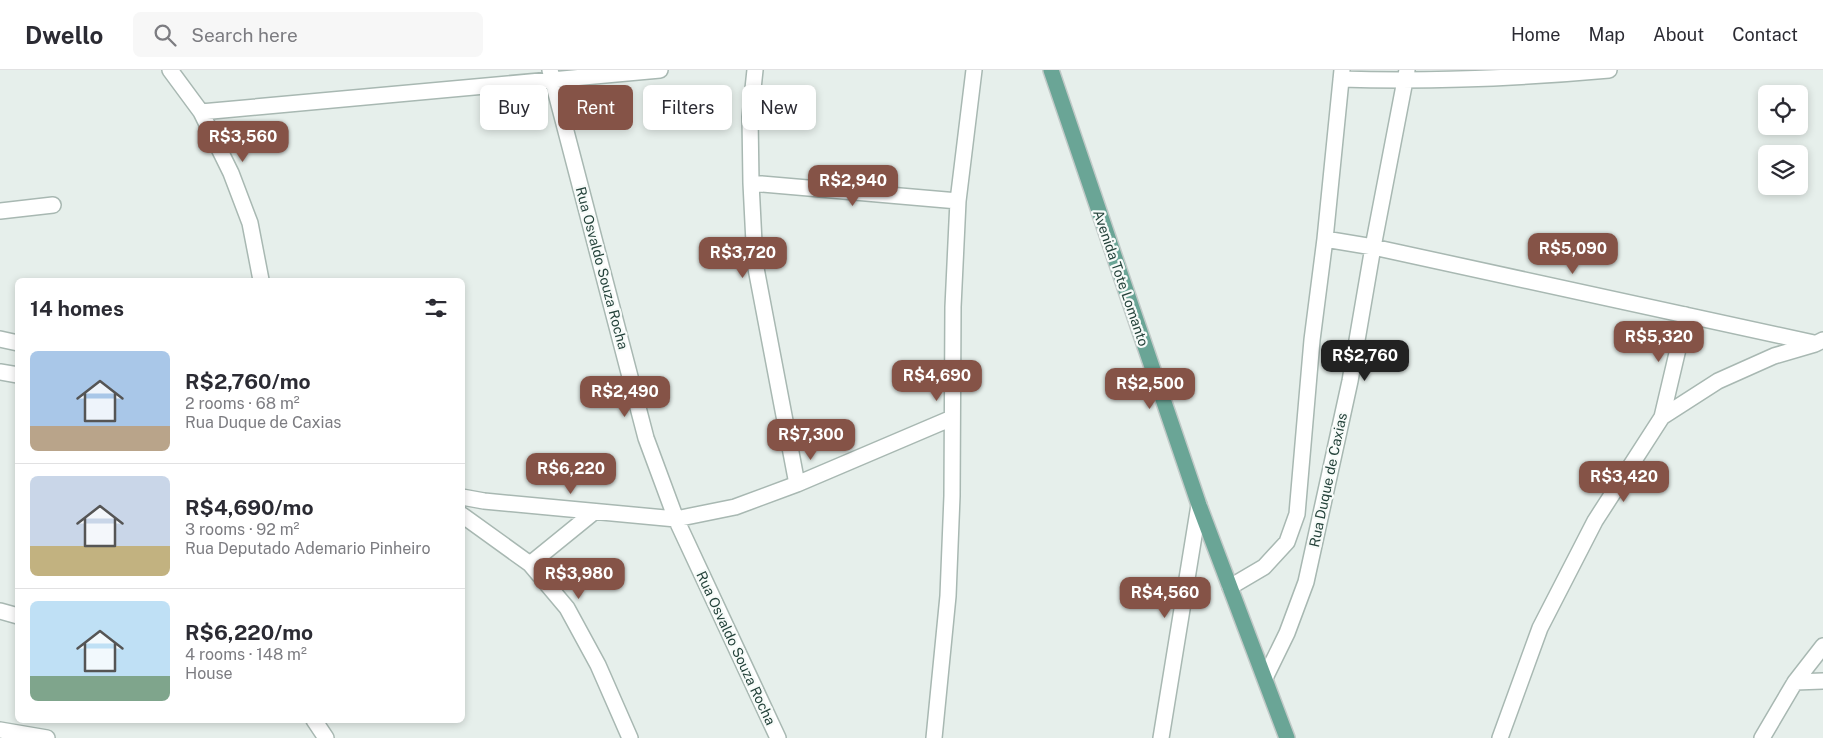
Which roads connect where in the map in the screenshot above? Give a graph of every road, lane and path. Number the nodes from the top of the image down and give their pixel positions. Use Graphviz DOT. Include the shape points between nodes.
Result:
graph roads {
  1 [pos="170,70"];
  2 [pos="660,70"];
  3 [pos="755,70"];
  4 [pos="974,70"];
  5 [pos="1051,70"];
  6 [pos="1610,70"];
  7 [pos="1528,74"];
  8 [pos="551,75"];
  9 [pos="1341,75"];
  10 [pos="1407,76"];
  11 [pos="201,112"];
  12 [pos="751,183"];
  13 [pos="958,200"];
  14 [pos="53,204"];
  15 [pos="0,211"];
  16 [pos="1325,239"];
  17 [pos="1373,246"];
  18 [pos="260,278"];
  19 [pos="1686,315"];
  20 [pos="0,340"];
  21 [pos="15,342"];
  22 [pos="1819,342"];
  23 [pos="0,372"];
  24 [pos="15,374"];
  25 [pos="1662,417"];
  26 [pos="952,418"];
  27 [pos="797,484"];
  28 [pos="465,498"];
  29 [pos="1199,505"];
  30 [pos="594,512"];
  31 [pos="1297,514"];
  32 [pos="465,517"];
  33 [pos="676,519"];
  34 [pos="1319,523"];
  35 [pos="530,564"];
  36 [pos="1230,587"];
  37 [pos="0,611"];
  38 [pos="15,615"];
  39 [pos="1823,646"];
  40 [pos="1265,678"];
  41 [pos="1823,681"];
  42 [pos="1795,682"];
  43 [pos="316,723"];
  44 [pos="0,730"];
  45 [pos="29,737"];
  46 [pos="47,738"];
  47 [pos="326,738"];
  48 [pos="630,738"];
  49 [pos="778,738"];
  50 [pos="934,738"];
  51 [pos="1162,738"];
  52 [pos="1287,738"];
  53 [pos="1500,738"];
  54 [pos="1762,738"];
  1 -- 11 [label="street"];
  2 -- 8 [label="street"];
  3 -- 12 [label="street" via="750,117"];
  4 -- 13 [label="street"];
  5 -- 29 [label="main road, Avenida Tote Lomanto"];
  6 -- 7 [label="street"];
  7 -- 10 [label="street"];
  8 -- 11 [label="street"];
  8 -- 33 [label="street, Rua Osvaldo Souza Rocha" via="646,438"];
  9 -- 10 [label="street"];
  9 -- 16 [label="street, Rua Duque de Caxias"];
  10 -- 17 [label="street, Rua Duque de Caxias"];
  11 -- 18 [label="street" via="231,173 250,223"];
  12 -- 13 [label="street"];
  12 -- 27 [label="street" via="755,263"];
  13 -- 26 [label="street"];
  14 -- 15 [label="street"];
  16 -- 17 [label="street"];
  16 -- 31 [label="street, Rua Duque de Caxias" via="1312,340"];
  17 -- 19 [label="street"];
  17 -- 34 [label="street, Rua Duque de Caxias" via="1350,381"];
  19 -- 22 [label="street"];
  19 -- 25 [label="street"];
  20 -- 21 [label="street"];
  22 -- 25 [label="street" via="1774,356 1718,381"];
  23 -- 24 [label="street"];
  25 -- 53 [label="street" via="1595,521 1540,628"];
  26 -- 27 [label="street"];
  26 -- 50 [label="street" via="948,596"];
  27 -- 33 [label="street" via="735,507"];
  28 -- 30 [label="street"];
  29 -- 36 [label="main road, Avenida Tote Lomanto"];
  29 -- 51 [label="street"];
  30 -- 33 [label="street"];
  30 -- 35 [label="street"];
  31 -- 34 [label="street"];
  31 -- 36 [label="street, Rua Duque de Caxias" via="1287,542 1264,567"];
  32 -- 35 [label="street"];
  33 -- 49 [label="street, Rua Osvaldo Souza Rocha"];
  34 -- 40 [label="street, Rua Duque de Caxias" via="1306,582 1288,633"];
  35 -- 48 [label="street" via="567,608 598,665"];
  36 -- 40 [label="main road, Avenida Tote Lomanto"];
  37 -- 38 [label="street"];
  39 -- 42 [label="street"];
  40 -- 52 [label="main road, Avenida Tote Lomanto"];
  41 -- 42 [label="street"];
  42 -- 54 [label="street"];
  43 -- 47 [label="street"];
  44 -- 45 [label="street"];
  45 -- 46 [label="street"];
}
